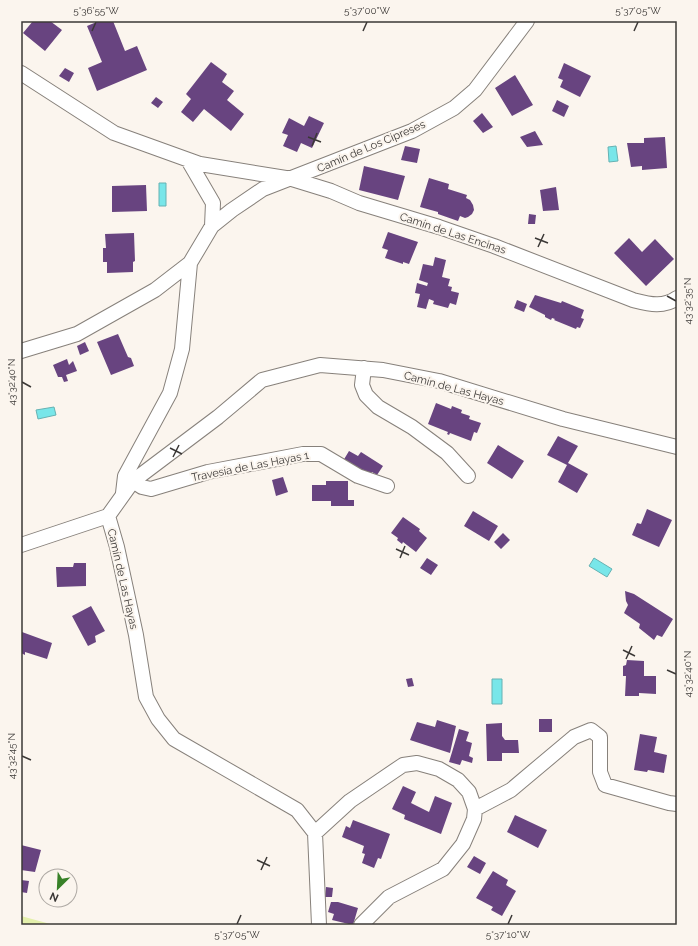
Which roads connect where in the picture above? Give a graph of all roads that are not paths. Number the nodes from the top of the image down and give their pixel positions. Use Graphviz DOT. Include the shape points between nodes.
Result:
graph roads {
  1 [pos="527,21"];
  2 [pos="21,73"];
  3 [pos="188,160"];
  4 [pos="292,179"];
  5 [pos="212,226"];
  6 [pos="190,263"];
  7 [pos="677,298"];
  8 [pos="21,351"];
  9 [pos="364,368"];
  10 [pos="677,447"];
  11 [pos="468,476"];
  12 [pos="133,481"];
  13 [pos="387,486"];
  14 [pos="123,494"];
  15 [pos="108,516"];
  16 [pos="21,545"];
  17 [pos="677,804"];
  18 [pos="475,809"];
  19 [pos="315,833"];
  20 [pos="319,925"];
  21 [pos="361,925"];
  1 -- 4 [label="street, Camín de Los Cipreses" via="476,90 454,108 412,131"];
  2 -- 3 [label="street, Camín de Las Encinas" via="114,133"];
  3 -- 4 [label="street, Camín de Las Encinas"];
  3 -- 5 [label="street" via="213,203"];
  4 -- 5 [label="street, Camín de Los Cipreses" via="263,189"];
  4 -- 7 [label="street, Camín de Las Encinas" via="494,246 633,300 656,305 670,303"];
  5 -- 6 [label="street"];
  6 -- 8 [label="street" via="155,290 77,334"];
  6 -- 14 [label="street" via="182,349 170,393 125,476"];
  9 -- 10 [label="street, Camín de Las Hayas" via="439,381 563,419"];
  9 -- 11 [label="street" via="362,385 366,395 378,407 412,427 447,453"];
  9 -- 12 [label="street, Camín de Las Hayas" via="320,365 262,380 218,417"];
  12 -- 13 [label="street, Travesía de Las Hayas 1" via="151,489 208,472 303,454 321,454 358,476"];
  12 -- 14 [label="street, Camín de Las Hayas"];
  14 -- 15 [label="street, Camín de Las Hayas"];
  15 -- 16 [label="street"];
  15 -- 19 [label="street, Camín de Las Hayas" via="136,635 146,697 158,718 174,739 298,810"];
  17 -- 18 [label="street" via="605,785 600,772 600,736 591,730 574,736 511,790"];
  18 -- 19 [label="street" via="469,792 458,780 439,769 417,763 403,765 350,801"];
  18 -- 21 [label="street" via="474,819 463,844 443,870 389,897"];
  19 -- 20 [label="street"];
}
